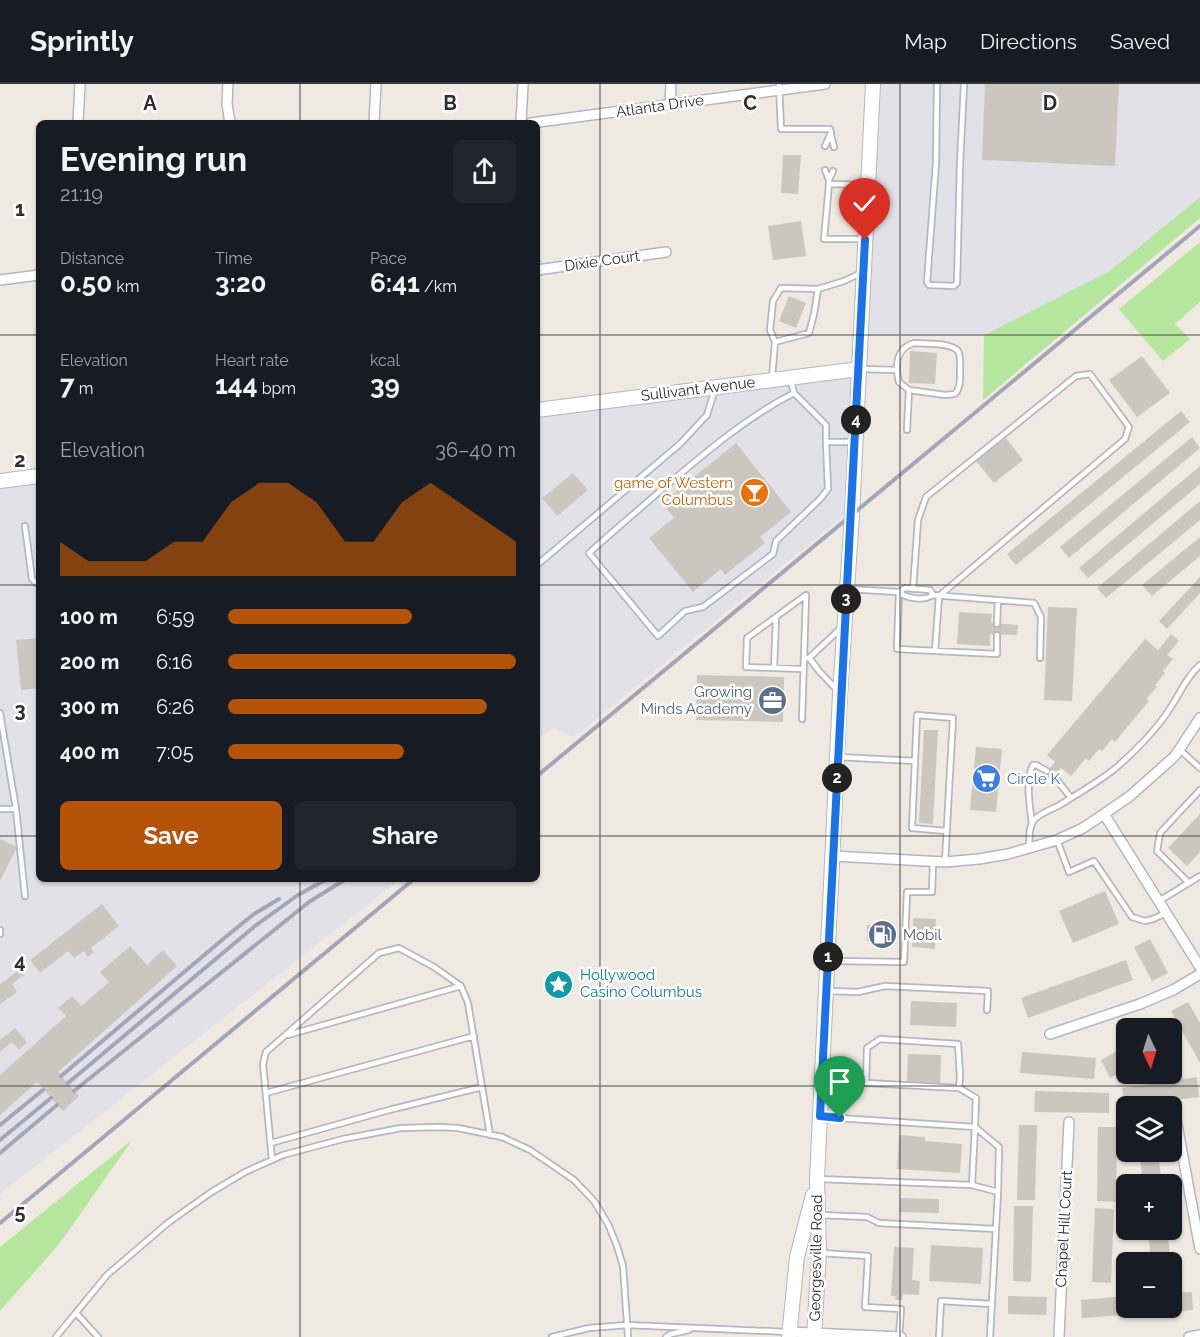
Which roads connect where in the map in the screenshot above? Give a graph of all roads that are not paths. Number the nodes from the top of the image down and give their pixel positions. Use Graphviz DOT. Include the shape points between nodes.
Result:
graph roads {
  1 [pos="80,84"];
  2 [pos="228,84"];
  3 [pos="376,84"];
  4 [pos="523,84"];
  5 [pos="671,84"];
  6 [pos="825,84"];
  7 [pos="873,84"];
  8 [pos="936,84"];
  9 [pos="964,84"];
  10 [pos="780,87"];
  11 [pos="670,104"];
  12 [pos="78,120"];
  13 [pos="230,120"];
  14 [pos="374,120"];
  15 [pos="521,120"];
  16 [pos="540,122"];
  17 [pos="831,133"];
  18 [pos="825,146"];
  19 [pos="834,147"];
  20 [pos="825,170"];
  21 [pos="833,171"];
  22 [pos="829,182"];
  23 [pos="868,186"];
  24 [pos="865,240"];
  25 [pos="666,252"];
  26 [pos="540,270"];
  27 [pos="863,272"];
  28 [pos="36,275"];
  29 [pos="0,280"];
  30 [pos="818,289"];
  31 [pos="775,342"];
  32 [pos="859,369"];
  33 [pos="897,370"];
  34 [pos="790,377"];
  35 [pos="772,379"];
  36 [pos="716,386"];
  37 [pos="909,390"];
  38 [pos="794,393"];
  39 [pos="540,410"];
  40 [pos="907,430"];
  41 [pos="826,442"];
  42 [pos="855,442"];
  43 [pos="36,476"];
  44 [pos="0,481"];
  45 [pos="25,526"];
  46 [pos="540,562"];
  47 [pos="36,583"];
  48 [pos="847,589"];
  49 [pos="913,589"];
  50 [pos="899,592"];
  51 [pos="936,595"];
  52 [pos="998,600"];
  53 [pos="776,617"];
  54 [pos="997,624"];
  55 [pos="844,625"];
  56 [pos="997,635"];
  57 [pos="935,651"];
  58 [pos="806,658"];
  59 [pos="1040,658"];
  60 [pos="1200,665"];
  61 [pos="774,668"];
  62 [pos="804,669"];
  63 [pos="840,694"];
  64 [pos="0,713"];
  65 [pos="802,719"];
  66 [pos="1198,724"];
  67 [pos="1180,750"];
  68 [pos="838,757"];
  69 [pos="915,761"];
  70 [pos="1200,768"];
  71 [pos="1047,771"];
  72 [pos="1054,776"];
  73 [pos="1200,790"];
  74 [pos="1071,798"];
  75 [pos="0,809"];
  76 [pos="16,809"];
  77 [pos="1104,814"];
  78 [pos="1032,825"];
  79 [pos="947,831"];
  80 [pos="1057,840"];
  81 [pos="1029,848"];
  82 [pos="833,856"];
  83 [pos="933,862"];
  84 [pos="945,862"];
  85 [pos="1200,876"];
  86 [pos="1189,883"];
  87 [pos="25,896"];
  88 [pos="1159,902"];
  89 [pos="1166,913"];
  90 [pos="828,960"];
  91 [pos="1200,968"];
  92 [pos="1200,974"];
  93 [pos="461,986"];
  94 [pos="826,991"];
  95 [pos="987,1010"];
  96 [pos="1050,1034"];
  97 [pos="285,1035"];
  98 [pos="474,1036"];
  99 [pos="822,1078"];
  100 [pos="867,1083"];
  101 [pos="482,1087"];
  102 [pos="959,1088"];
  103 [pos="266,1093"];
  104 [pos="820,1116"];
  105 [pos="1069,1122"];
  106 [pos="975,1127"];
  107 [pos="490,1135"];
  108 [pos="271,1143"];
  109 [pos="1182,1151"];
  110 [pos="272,1160"];
  111 [pos="817,1179"];
  112 [pos="972,1185"];
  113 [pos="998,1192"];
  114 [pos="818,1215"];
  115 [pos="996,1229"];
  116 [pos="1200,1249"];
  117 [pos="819,1253"];
  118 [pos="992,1304"];
  119 [pos="76,1313"];
  120 [pos="627,1325"];
  121 [pos="698,1328"];
  122 [pos="789,1334"];
  123 [pos="814,1335"];
  124 [pos="1200,1335"];
  125 [pos="56,1337"];
  126 [pos="98,1337"];
  127 [pos="552,1337"];
  128 [pos="628,1337"];
  129 [pos="666,1337"];
  130 [pos="900,1337"];
  131 [pos="939,1337"];
  132 [pos="990,1337"];
  133 [pos="1059,1337"];
  134 [pos="1189,1337"];
  1 -- 12 [label="street"];
  2 -- 13 [label="street"];
  3 -- 14 [label="street"];
  4 -- 15 [label="street"];
  5 -- 11 [label="street"];
  6 -- 10 [label="street, Atlanta Drive"];
  7 -- 23 [label="main road, Georgesville Road"];
  8 -- 9 [label="lane" via="936,163 927,282 954,286"];
  10 -- 11 [label="street, Atlanta Drive"];
  10 -- 17 [label="lane" via="781,129 831,129"];
  11 -- 16 [label="street, Atlanta Drive"];
  17 -- 18 [label="lane"];
  17 -- 19 [label="lane"];
  20 -- 22 [label="lane"];
  21 -- 22 [label="lane"];
  22 -- 23 [label="lane"];
  22 -- 24 [label="lane" via="824,239"];
  23 -- 24 [label="main road, Georgesville Road"];
  24 -- 27 [label="main road, Georgesville Road"];
  25 -- 26 [label="street, Dixie Court"];
  27 -- 30 [label="lane"];
  27 -- 32 [label="main road, Georgesville Road"];
  28 -- 29 [label="street"];
  30 -- 31 [label="lane" via="809,333"];
  30 -- 31 [label="lane" via="780,288 773,301 770,330"];
  31 -- 35 [label="lane"];
  32 -- 33 [label="lane"];
  32 -- 34 [label="main road, Sullivant Avenue"];
  32 -- 42 [label="main road, Georgesville Road"];
  33 -- 37 [label="lane" via="899,382"];
  33 -- 37 [label="lane" via="899,356 907,345 946,345 958,352 960,385 955,394"];
  34 -- 35 [label="main road, Sullivant Avenue"];
  34 -- 38 [label="lane"];
  35 -- 36 [label="main road, Sullivant Avenue"];
  36 -- 39 [label="main road, Sullivant Avenue"];
  36 -- 46 [label="lane" via="707,415 680,444"];
  37 -- 40 [label="lane"];
  38 -- 41 [label="lane" via="826,425"];
  38 -- 41 [label="lane" via="753,416 589,552 658,636 685,611 703,607 773,554 776,541 828,489"];
  41 -- 42 [label="lane"];
  42 -- 48 [label="main road, Georgesville Road"];
  43 -- 44 [label="main road"];
  45 -- 47 [label="lane" via="32,579"];
  48 -- 50 [label="lane"];
  48 -- 55 [label="main road, Georgesville Road"];
  49 -- 50 [label="lane"];
  49 -- 51 [label="lane" via="930,590"];
  49 -- 51 [label="lane" via="918,520 926,497 1076,376 1090,374 1129,427 1125,439"];
  50 -- 51 [label="lane" via="905,597"];
  50 -- 57 [label="lane" via="897,650"];
  51 -- 52 [label="lane"];
  51 -- 57 [label="lane"];
  52 -- 54 [label="lane"];
  52 -- 59 [label="lane" via="1034,603 1041,617"];
  53 -- 58 [label="lane" via="806,595"];
  53 -- 61 [label="lane"];
  53 -- 61 [label="lane" via="747,638 746,667"];
  55 -- 58 [label="lane"];
  55 -- 63 [label="main road, Georgesville Road"];
  56 -- 57 [label="lane" via="996,654"];
  58 -- 62 [label="lane"];
  58 -- 63 [label="lane"];
  60 -- 74 [label="lane" via="1136,750"];
  61 -- 62 [label="lane"];
  62 -- 65 [label="lane"];
  63 -- 68 [label="main road, Georgesville Road"];
  64 -- 76 [label="lane"];
  66 -- 67 [label="street"];
  67 -- 70 [label="lane"];
  67 -- 77 [label="street"];
  68 -- 69 [label="lane"];
  68 -- 82 [label="main road, Georgesville Road"];
  69 -- 79 [label="lane" via="912,828"];
  69 -- 79 [label="lane" via="917,715 953,718"];
  71 -- 78 [label="lane" via="1036,765 1030,770"];
  72 -- 74 [label="lane"];
  73 -- 86 [label="lane" via="1160,833 1157,850"];
  74 -- 78 [label="lane" via="1041,814"];
  75 -- 76 [label="lane"];
  76 -- 87 [label="lane"];
  77 -- 80 [label="street"];
  77 -- 88 [label="street"];
  78 -- 81 [label="lane"];
  79 -- 84 [label="lane"];
  80 -- 81 [label="street"];
  80 -- 89 [label="lane" via="1069,872 1094,861 1132,917 1145,921"];
  81 -- 84 [label="street"];
  82 -- 83 [label="street"];
  82 -- 90 [label="main road, Georgesville Road"];
  83 -- 84 [label="street"];
  83 -- 90 [label="lane" via="932,892 907,892 904,962"];
  85 -- 86 [label="lane"];
  86 -- 88 [label="lane"];
  88 -- 89 [label="street"];
  89 -- 91 [label="street"];
  90 -- 94 [label="main road, Georgesville Road"];
  92 -- 96 [label="street" via="1140,1004"];
  93 -- 97 [label="lane"];
  93 -- 97 [label="lane" via="399,948 379,952"];
  93 -- 98 [label="lane"];
  94 -- 95 [label="lane" via="858,992 885,986 988,991"];
  94 -- 99 [label="main road, Georgesville Road"];
  97 -- 103 [label="lane" via="266,1052"];
  98 -- 101 [label="lane"];
  98 -- 103 [label="lane"];
  99 -- 100 [label="lane"];
  99 -- 104 [label="main road, Georgesville Road"];
  100 -- 102 [label="lane"];
  100 -- 102 [label="lane" via="867,1048 880,1039 958,1044"];
  101 -- 107 [label="lane"];
  101 -- 108 [label="lane"];
  102 -- 106 [label="lane" via="976,1098"];
  103 -- 108 [label="lane"];
  104 -- 106 [label="lane"];
  104 -- 111 [label="main road, Georgesville Road"];
  105 -- 133 [label="street, Chapel Hill Court"];
  106 -- 112 [label="lane"];
  106 -- 113 [label="lane" via="999,1147"];
  107 -- 110 [label="lane" via="458,1128 401,1128 343,1139"];
  107 -- 120 [label="lane" via="530,1150 574,1180 594,1201 608,1224 623,1266"];
  108 -- 110 [label="lane"];
  109 -- 116 [label="street"];
  110 -- 119 [label="lane" via="210,1193 169,1222 107,1275"];
  111 -- 112 [label="lane"];
  111 -- 114 [label="main road, Georgesville Road"];
  111 -- 122 [label="main road, Georgesville Road" via="797,1257"];
  112 -- 113 [label="lane"];
  113 -- 115 [label="lane"];
  114 -- 115 [label="lane" via="867,1217 879,1223"];
  114 -- 117 [label="main road, Georgesville Road"];
  115 -- 118 [label="lane"];
  117 -- 123 [label="main road, Georgesville Road"];
  117 -- 130 [label="lane" via="867,1256 864,1307 901,1310"];
  118 -- 131 [label="lane" via="941,1302"];
  118 -- 132 [label="lane"];
  119 -- 125 [label="lane"];
  119 -- 126 [label="lane"];
  120 -- 121 [label="lane"];
  120 -- 127 [label="lane" via="589,1328"];
  120 -- 128 [label="lane"];
  121 -- 122 [label="lane"];
  121 -- 129 [label="lane"];
  122 -- 123 [label="street"];
  123 -- 130 [label="street"];
  124 -- 134 [label="street"];
}
